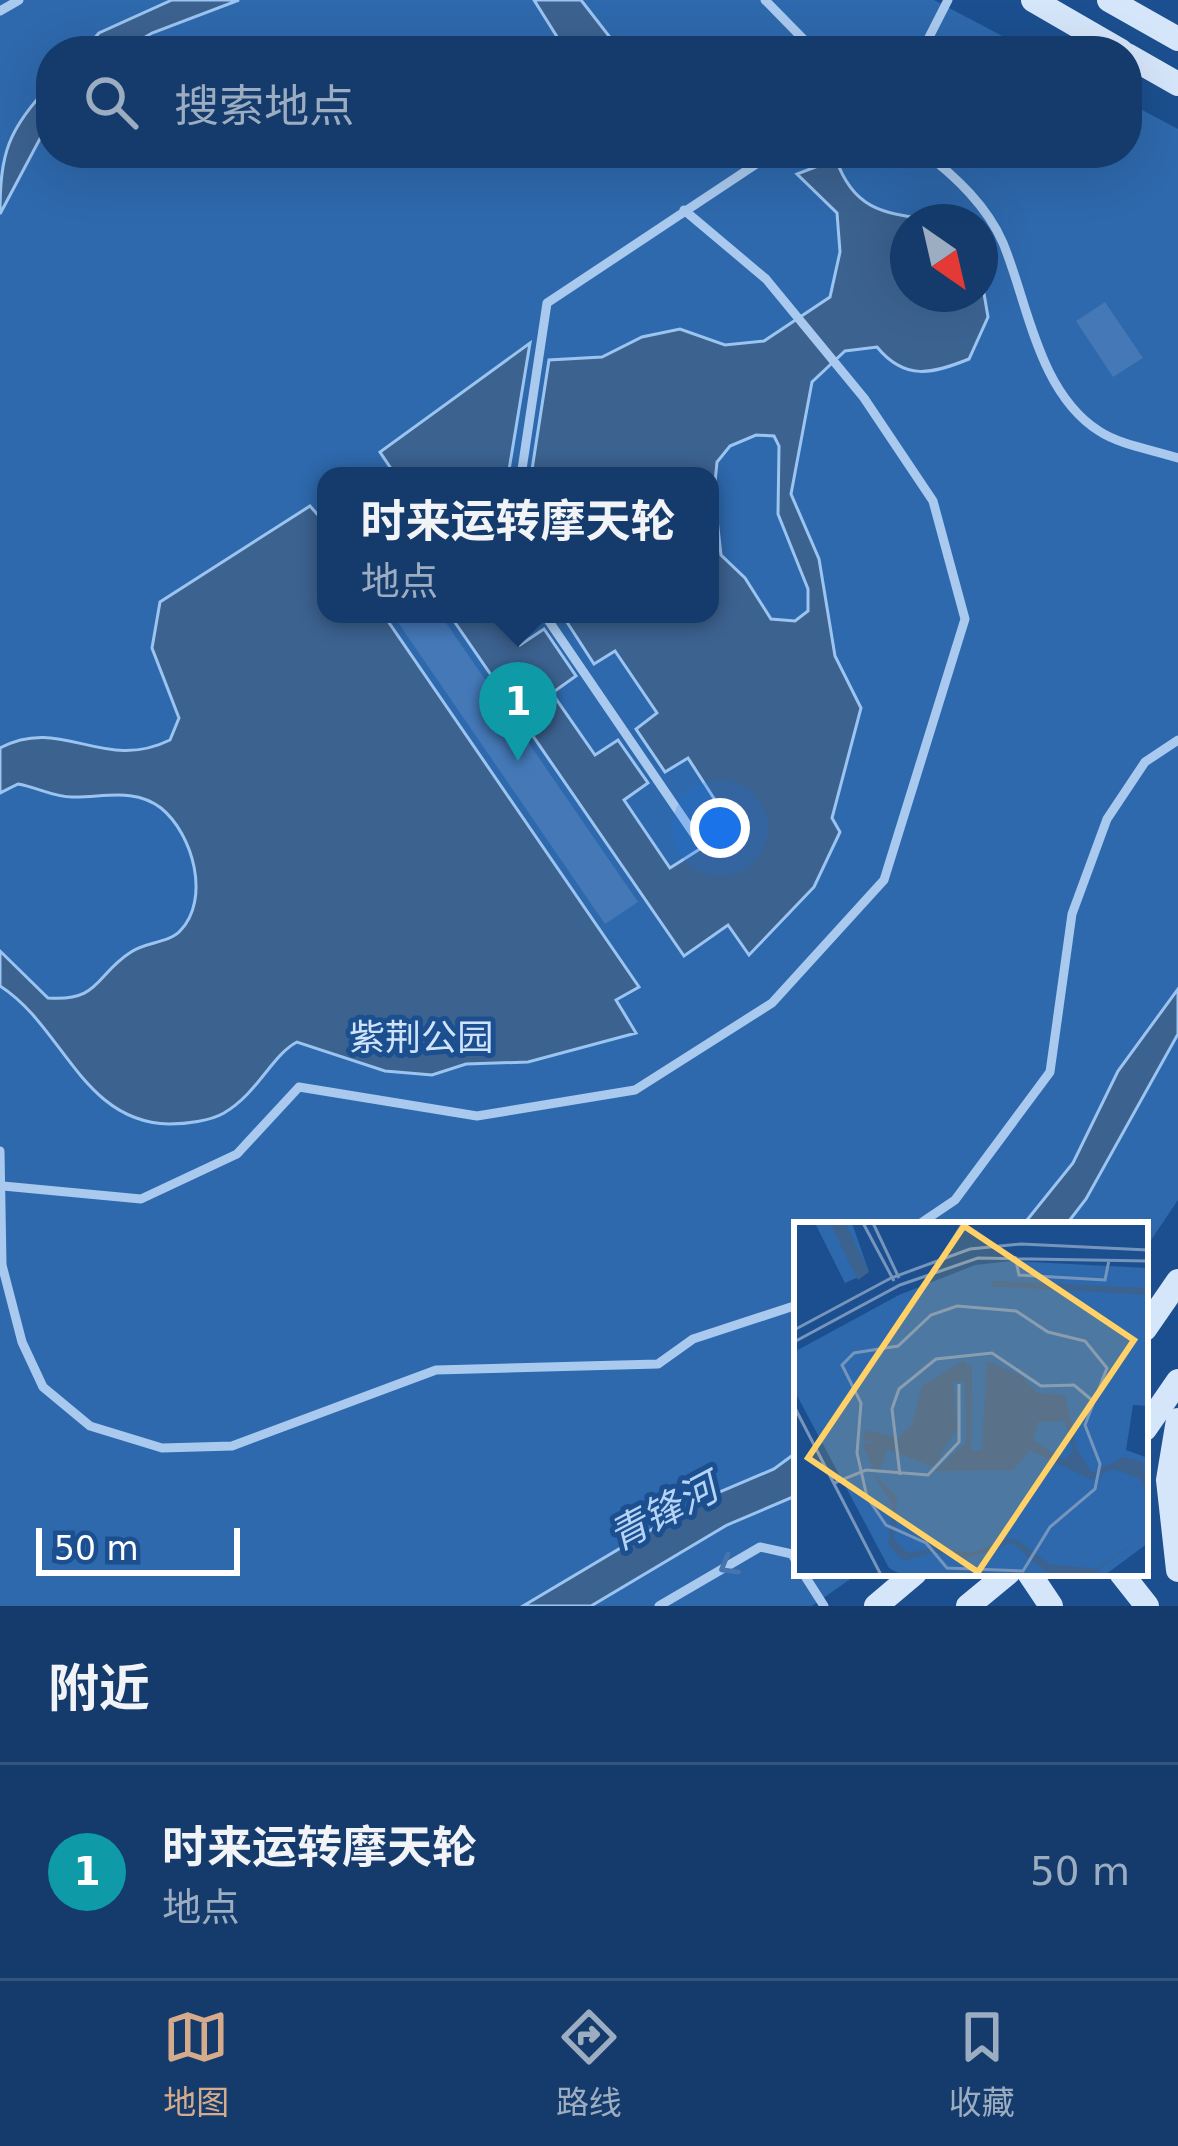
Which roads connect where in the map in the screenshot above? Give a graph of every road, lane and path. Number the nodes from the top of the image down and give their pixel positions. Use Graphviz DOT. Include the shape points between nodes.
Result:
graph roads {
  1 [pos="19,0"];
  2 [pos="765,0"];
  3 [pos="948,0"];
  4 [pos="1033,0"];
  5 [pos="1109,0"];
  6 [pos="0,11"];
  7 [pos="800,36"];
  8 [pos="930,36"];
  9 [pos="1095,36"];
  10 [pos="1178,39"];
  11 [pos="1142,63"];
  12 [pos="1178,84"];
  13 [pos="750,168"];
  14 [pos="944,168"];
  15 [pos="684,210"];
  16 [pos="1178,458"];
  17 [pos="522,467"];
  18 [pos="550,623"];
  19 [pos="1178,740"];
  20 [pos="696,837"];
  21 [pos="0,1150"];
  22 [pos="3,1186"];
  23 [pos="922,1222"];
  24 [pos="1178,1281"];
  25 [pos="794,1306"];
  26 [pos="1148,1324"];
  27 [pos="1178,1381"];
  28 [pos="1178,1420"];
  29 [pos="1148,1425"];
  30 [pos="794,1558"];
  31 [pos="1178,1570"];
  32 [pos="805,1576"];
  33 [pos="911,1576"];
  34 [pos="1004,1576"];
  35 [pos="1031,1576"];
  36 [pos="1123,1576"];
  37 [pos="659,1606"];
  38 [pos="824,1606"];
  39 [pos="876,1606"];
  40 [pos="968,1606"];
  41 [pos="1052,1606"];
  42 [pos="1147,1606"];
  1 -- 6 [label="lane"];
  2 -- 7 [label="lane"];
  3 -- 8 [label="lane"];
  4 -- 9 [label="main road"];
  5 -- 10 [label="main road"];
  11 -- 12 [label="main road"];
  13 -- 15 [label="lane"];
  14 -- 16 [label="lane" via="1002,241 1028,326 1065,393 1098,431"];
  15 -- 17 [label="lane" via="547,302"];
  15 -- 22 [label="lane" via="766,279 864,398 933,501 965,619 884,880 772,1003 634,1090 477,1116 299,1088 237,1154 141,1199"];
  18 -- 20 [label="lane"];
  19 -- 23 [label="lane" via="1145,762 1107,819 1072,914 1050,1072 955,1200"];
  21 -- 22 [label="lane"];
  22 -- 25 [label="lane" via="2,1264 22,1342 44,1387 90,1426 162,1448 232,1446 436,1370 658,1364 693,1339"];
  24 -- 26 [label="main road"];
  27 -- 29 [label="main road"];
  28 -- 31 [label="main road" via="1168,1480"];
  30 -- 37 [label="lane, one-way" via="760,1547"];
  32 -- 38 [label="lane"];
  33 -- 39 [label="main road"];
  34 -- 40 [label="main road"];
  35 -- 41 [label="main road"];
  36 -- 42 [label="main road"];
}
